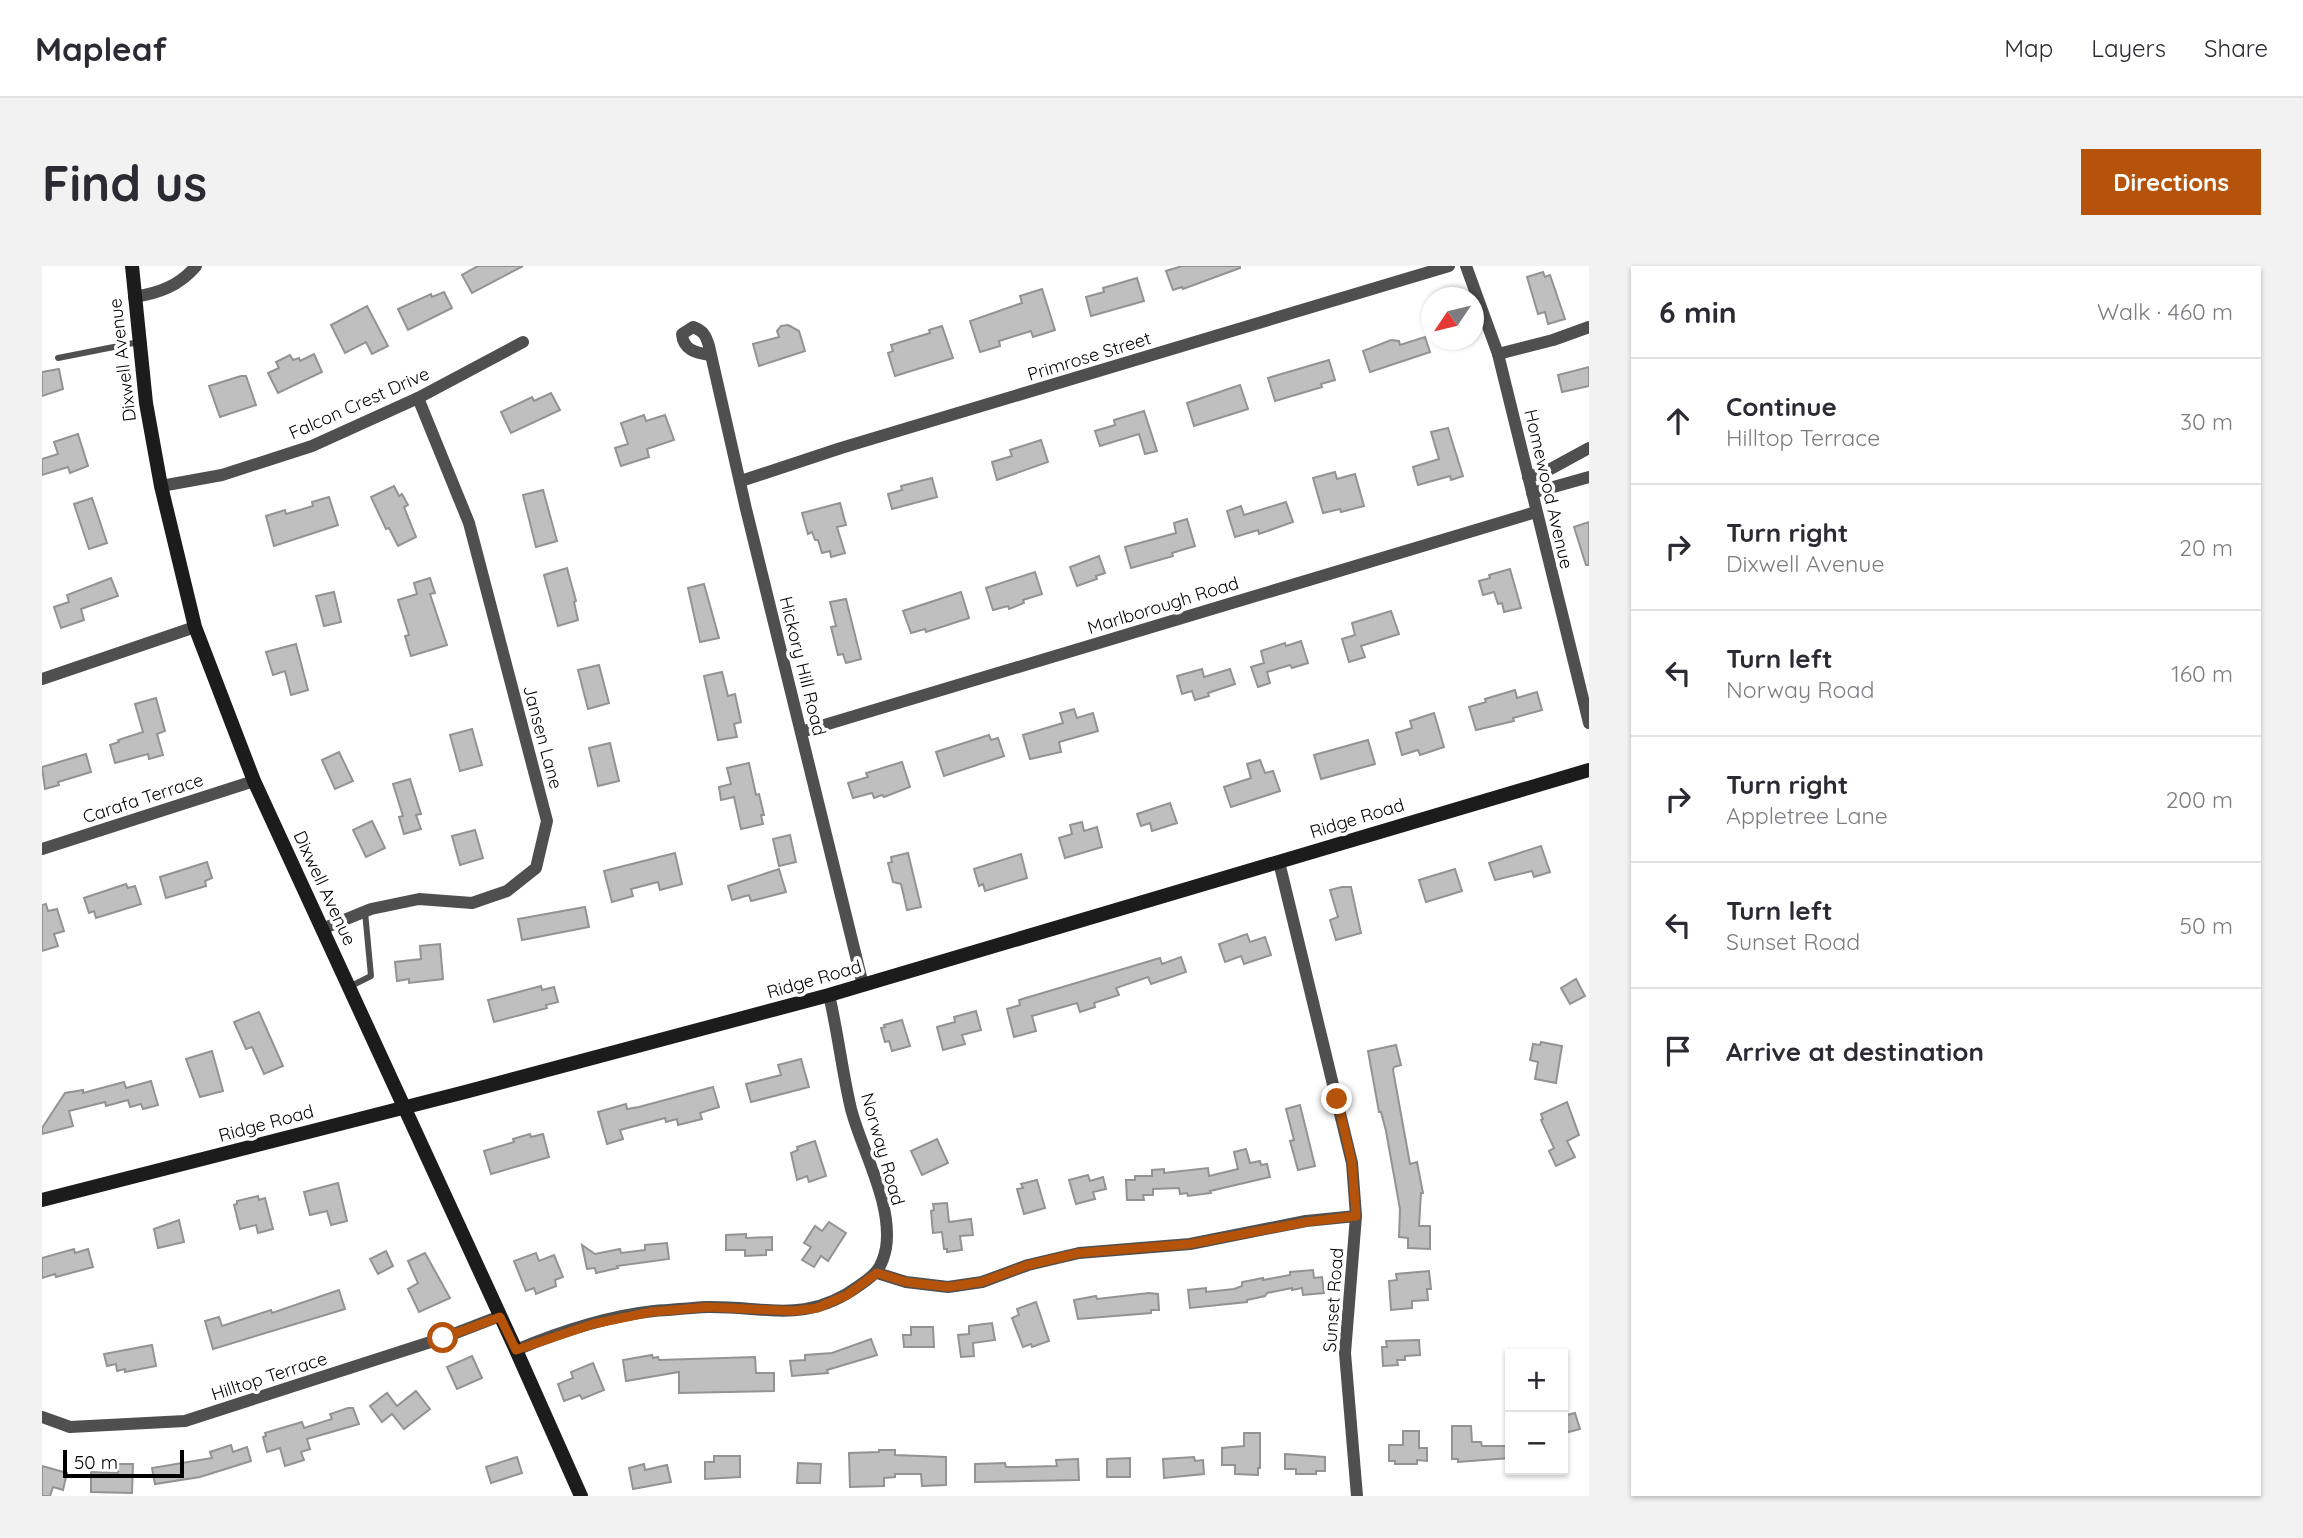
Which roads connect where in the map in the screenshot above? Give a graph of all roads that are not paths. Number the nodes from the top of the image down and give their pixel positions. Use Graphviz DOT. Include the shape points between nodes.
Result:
graph roads {
  1 [pos="132,266"];
  2 [pos="196,266"];
  3 [pos="1449,266"];
  4 [pos="1466,266"];
  5 [pos="134,296"];
  6 [pos="1589,327"];
  7 [pos="139,342"];
  8 [pos="523,342"];
  9 [pos="1498,354"];
  10 [pos="710,355"];
  11 [pos="58,358"];
  12 [pos="418,398"];
  13 [pos="1589,448"];
  14 [pos="1528,477"];
  15 [pos="1589,477"];
  16 [pos="741,481"];
  17 [pos="161,486"];
  18 [pos="1532,493"];
  19 [pos="1536,512"];
  20 [pos="195,626"];
  21 [pos="42,679"];
  22 [pos="1589,723"];
  23 [pos="801,733"];
  24 [pos="1589,770"];
  25 [pos="254,781"];
  26 [pos="42,849"];
  27 [pos="1279,862"];
  28 [pos="365,911"];
  29 [pos="322,929"];
  30 [pos="863,985"];
  31 [pos="349,987"];
  32 [pos="829,995"];
  33 [pos="403,1107"];
  34 [pos="42,1200"];
  35 [pos="1356,1216"];
  36 [pos="877,1273"];
  37 [pos="500,1317"];
  38 [pos="516,1350"];
  39 [pos="42,1417"];
  40 [pos="581,1496"];
  41 [pos="1357,1496"];
  1 -- 5 [label="main road, Dixwell Avenue"];
  2 -- 5 [label="street" via="170,288"];
  3 -- 16 [label="street, Primrose Street"];
  4 -- 9 [label="street, Homewood Avenue"];
  5 -- 7 [label="main road, Dixwell Avenue"];
  6 -- 9 [label="street"];
  7 -- 11 [label="lane"];
  7 -- 17 [label="main road, Dixwell Avenue"];
  8 -- 12 [label="street, Falcon Crest Drive"];
  9 -- 14 [label="street, Homewood Avenue"];
  10 -- 16 [label="street, Hickory Hill Road"];
  12 -- 17 [label="street, Falcon Crest Drive" via="312,446 222,475"];
  12 -- 28 [label="street, Jansen Lane" via="469,523 547,821 536,868 507,891 472,903 419,899"];
  13 -- 14 [label="street"];
  14 -- 18 [label="street, Homewood Avenue"];
  15 -- 18 [label="street"];
  16 -- 23 [label="street, Hickory Hill Road"];
  17 -- 20 [label="main road, Dixwell Avenue"];
  18 -- 19 [label="street, Homewood Avenue"];
  19 -- 22 [label="street, Homewood Avenue"];
  19 -- 23 [label="street, Marlborough Road"];
  20 -- 21 [label="street"];
  20 -- 25 [label="main road, Dixwell Avenue"];
  23 -- 30 [label="street, Hickory Hill Road"];
  24 -- 27 [label="main road, Ridge Road"];
  25 -- 26 [label="street, Carafa Terrace"];
  25 -- 29 [label="main road, Dixwell Avenue"];
  27 -- 30 [label="main road, Ridge Road"];
  27 -- 35 [label="street, Sunset Road" via="1352,1163"];
  28 -- 29 [label="street, Jansen Lane"];
  28 -- 31 [label="lane" via="371,976"];
  29 -- 31 [label="main road, Dixwell Avenue"];
  30 -- 32 [label="main road, Ridge Road"];
  31 -- 33 [label="main road, Dixwell Avenue"];
  32 -- 33 [label="main road, Ridge Road"];
  32 -- 36 [label="street, Norway Road" via="852,1111 886,1223 886,1247"];
  33 -- 34 [label="main road, Ridge Road"];
  33 -- 37 [label="main road, Dixwell Avenue"];
  35 -- 36 [label="street" via="1190,1244 1079,1253 982,1282 948,1287"];
  35 -- 41 [label="street, Sunset Road" via="1345,1353"];
  36 -- 38 [label="street" via="847,1295 817,1308 708,1307 651,1312 593,1324"];
  37 -- 38 [label="main road, Dixwell Avenue"];
  37 -- 39 [label="street, Hilltop Terrace" via="185,1421 70,1427"];
  38 -- 40 [label="main road, Dixwell Avenue"];
}
